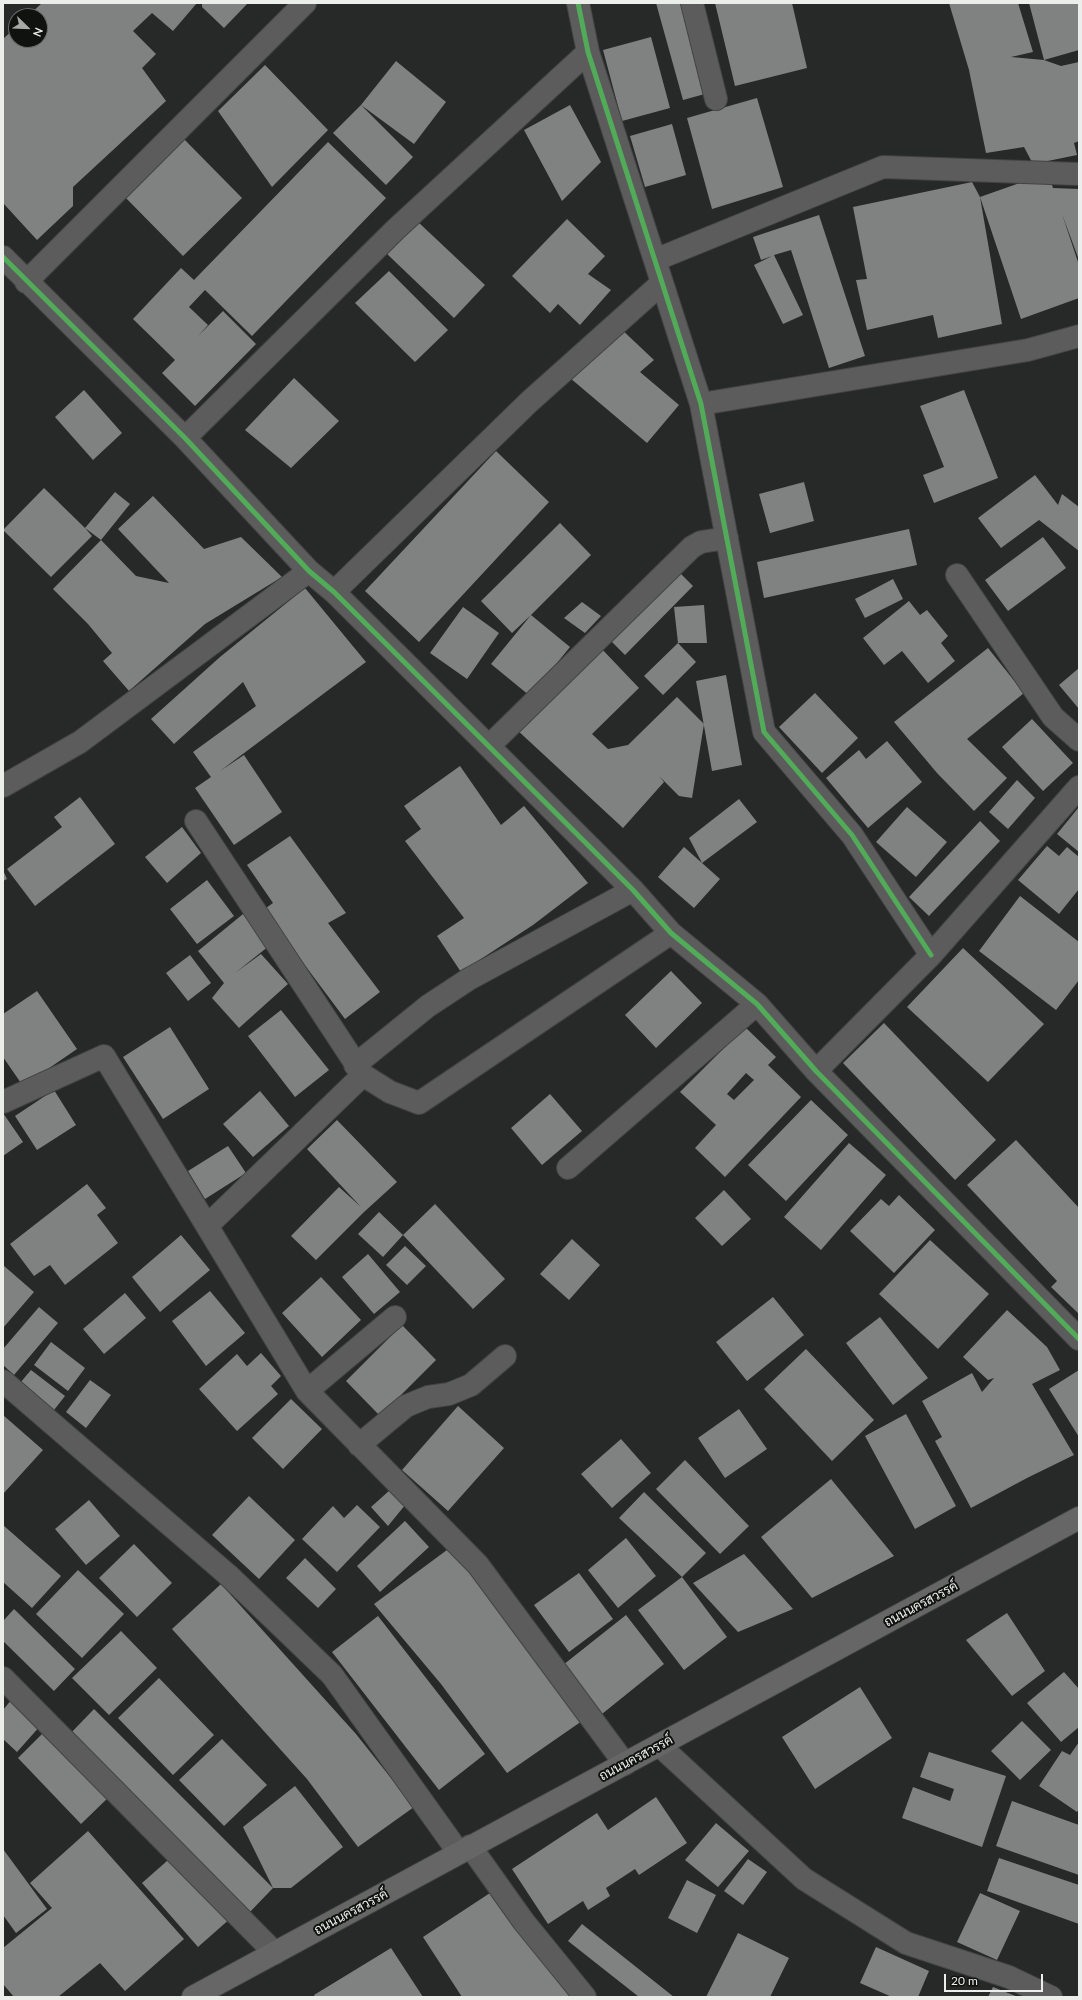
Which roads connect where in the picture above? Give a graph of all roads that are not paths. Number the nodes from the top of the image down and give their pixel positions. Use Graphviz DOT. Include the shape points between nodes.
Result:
graph roads {
  1 [pos="305,3"];
  2 [pos="578,3"];
  3 [pos="692,3"];
  4 [pos="588,52"];
  5 [pos="716,99"];
  6 [pos="1079,174"];
  7 [pos="3,257"];
  8 [pos="655,260"];
  9 [pos="26,282"];
  10 [pos="662,283"];
  11 [pos="1079,336"];
  12 [pos="701,404"];
  13 [pos="185,438"];
  14 [pos="727,538"];
  15 [pos="309,571"];
  16 [pos="957,575"];
  17 [pos="334,592"];
  18 [pos="1079,740"];
  19 [pos="489,746"];
  20 [pos="3,786"];
  21 [pos="1079,787"];
  22 [pos="196,821"];
  23 [pos="633,890"];
  24 [pos="671,933"];
  25 [pos="931,955"];
  26 [pos="757,1004"];
  27 [pos="359,1070"];
  28 [pos="816,1071"];
  29 [pos="3,1102"];
  30 [pos="568,1168"];
  31 [pos="207,1226"];
  32 [pos="395,1317"];
  33 [pos="1079,1339"];
  34 [pos="505,1356"];
  35 [pos="3,1381"];
  36 [pos="307,1391"];
  37 [pos="359,1445"];
  38 [pos="1079,1518"];
  39 [pos="3,1678"];
  40 [pos="659,1745"];
  41 [pos="625,1764"];
  42 [pos="465,1850"];
  43 [pos="275,1953"];
  44 [pos="193,1997"];
  45 [pos="585,1997"];
  46 [pos="1051,1997"];
  1 -- 9 [label="street"];
  2 -- 4 [label="street"];
  3 -- 5 [label="street"];
  4 -- 8 [label="street"];
  4 -- 13 [label="street" via="396,229"];
  6 -- 8 [label="street" via="883,166"];
  7 -- 9 [label="street"];
  8 -- 10 [label="street"];
  9 -- 13 [label="street"];
  10 -- 12 [label="street"];
  10 -- 17 [label="street" via="529,402"];
  11 -- 12 [label="street" via="1028,350"];
  12 -- 14 [label="street"];
  13 -- 15 [label="street"];
  14 -- 19 [label="street" via="701,542 692,547"];
  14 -- 25 [label="street" via="764,732 852,835"];
  15 -- 17 [label="street"];
  15 -- 20 [label="street" via="80,742"];
  16 -- 18 [label="street" via="1053,717"];
  17 -- 19 [label="street"];
  19 -- 23 [label="street"];
  21 -- 25 [label="street"];
  22 -- 27 [label="street"];
  23 -- 24 [label="street"];
  23 -- 27 [label="street" via="469,978 428,1006"];
  24 -- 26 [label="street"];
  24 -- 27 [label="street" via="419,1103 390,1092"];
  25 -- 28 [label="street"];
  26 -- 28 [label="street"];
  26 -- 30 [label="street"];
  27 -- 31 [label="street"];
  28 -- 33 [label="street"];
  29 -- 31 [label="street" via="104,1056"];
  31 -- 36 [label="street"];
  32 -- 36 [label="street"];
  34 -- 37 [label="street" via="471,1385 406,1406"];
  35 -- 42 [label="street" via="228,1575 332,1675"];
  36 -- 37 [label="street"];
  37 -- 41 [label="street" via="478,1565"];
  38 -- 40 [label="main road, ถนนนครสวรรค์"];
  39 -- 43 [label="street"];
  40 -- 41 [label="main road, ถนนนครสวรรค์"];
  40 -- 46 [label="street" via="804,1880 906,1943 1009,1978"];
  41 -- 42 [label="main road, ถนนนครสวรรค์"];
  42 -- 43 [label="main road, ถนนนครสวรรค์"];
  42 -- 45 [label="street"];
  43 -- 44 [label="main road, ถนนนครสวรรค์"];
}
